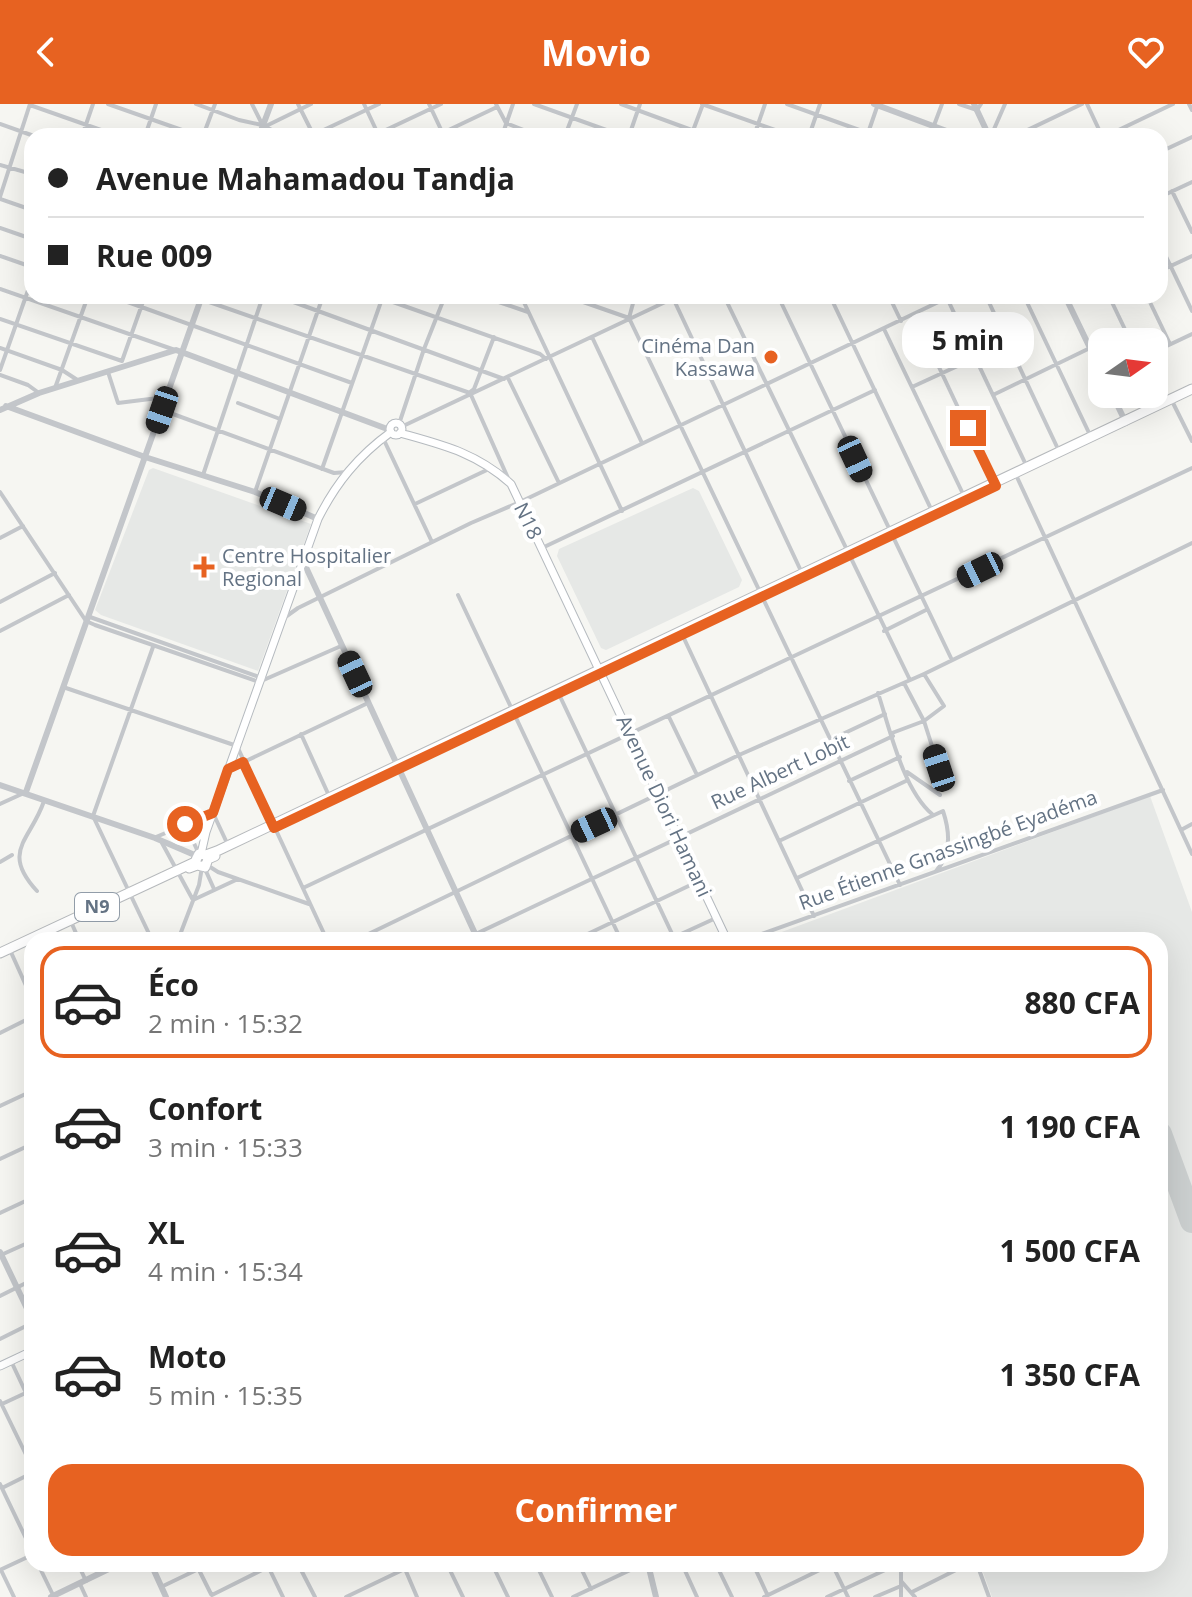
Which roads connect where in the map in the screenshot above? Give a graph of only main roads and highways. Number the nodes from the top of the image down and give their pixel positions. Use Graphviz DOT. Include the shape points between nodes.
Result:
graph roads {
  1 [pos="1192,391"];
  2 [pos="1091,439"];
  3 [pos="1016,475"];
  4 [pos="995,485"];
  5 [pos="890,534"];
  6 [pos="600,671"];
  7 [pos="202,861"];
  8 [pos="130,894"];
  9 [pos="49,932"];
  10 [pos="55,932"];
  11 [pos="723,932"];
  12 [pos="24,944"];
  13 [pos="24,946"];
  14 [pos="5,953"];
  15 [pos="24,1355"];
  16 [pos="0,1366"];
  1 -- 2 [label="highway, N9"];
  2 -- 3 [label="highway, N9"];
  2 -- 3 [label="highway, N9"];
  3 -- 4 [label="highway, N9"];
  4 -- 5 [label="highway, N9"];
  4 -- 5 [label="highway, N9"];
  5 -- 6 [label="highway, N9"];
  6 -- 7 [label="highway, N9"];
  6 -- 7 [label="main road, N18" via="511,484 493,467 466,454 400,428 395,435 390,431 347,472 318,519 213,813"];
  6 -- 11 [label="main road, Avenue Diori Hamani"];
  7 -- 8 [label="highway, N9"];
  8 -- 9 [label="highway, N9"];
  8 -- 10 [label="highway, N9"];
  12 -- 14 [label="highway, N9"];
  13 -- 14 [label="highway"];
  15 -- 16 [label="main road"];
}
